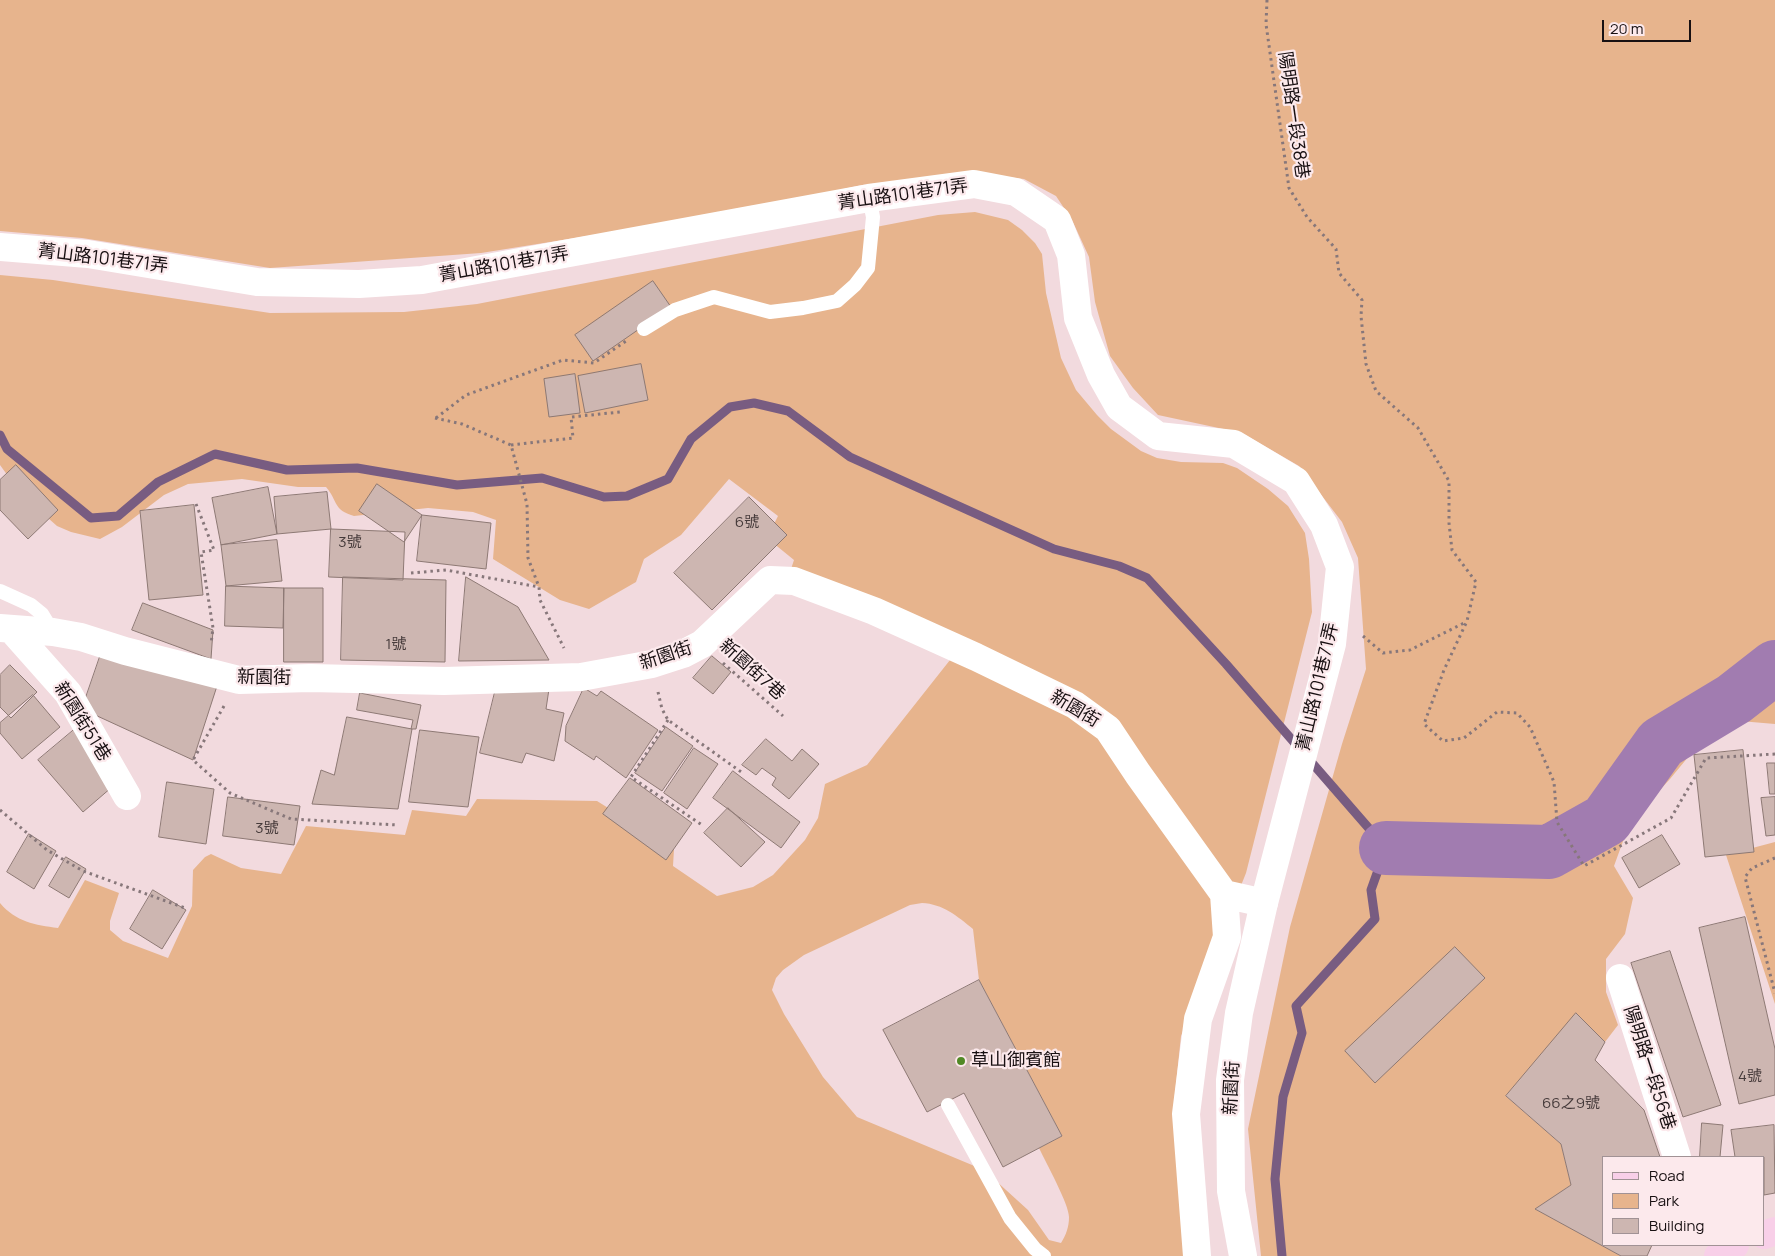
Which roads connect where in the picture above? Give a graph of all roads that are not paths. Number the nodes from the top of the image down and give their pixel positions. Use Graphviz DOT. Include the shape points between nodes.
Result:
graph roads {
  1 [pos="869,198"];
  2 [pos="0,247"];
  3 [pos="644,329"];
  4 [pos="0,591"];
  5 [pos="6,629"];
  6 [pos="53,632"];
  7 [pos="126,796"];
  8 [pos="1224,894"];
  9 [pos="1264,903"];
  10 [pos="1620,978"];
  11 [pos="948,1105"];
  12 [pos="1677,1156"];
  13 [pos="1733,1246"];
  14 [pos="1044,1256"];
  15 [pos="1197,1256"];
  16 [pos="1243,1256"];
  17 [pos="1717,1256"];
  1 -- 2 [label="street, 菁山路101巷71弄" via="422,280 368,284 257,282 88,254"];
  1 -- 3 [label="lane" via="873,217 868,268 856,285 838,301 770,312 714,297 675,310"];
  1 -- 9 [label="street, 菁山路101巷71弄" via="974,184 1016,192 1057,220 1071,255 1078,318 1101,375 1119,406 1158,436 1234,444 1296,481 1324,525 1340,567 1332,644"];
  4 -- 6 [label="lane" via="42,614"];
  5 -- 6 [label="street, 新園街"];
  5 -- 7 [label="street, 新園街51巷" via="68,693"];
  6 -- 8 [label="street, 新園街" via="239,680 444,681 581,677 652,664 683,654 702,644 770,580 794,580 874,611 976,657 1075,705 1108,729"];
  8 -- 9 [label="street"];
  8 -- 15 [label="street" via="1227,937 1198,1019 1186,1114"];
  9 -- 16 [label="street, 新園街" via="1239,1013 1230,1080 1230,1191"];
  10 -- 12 [label="street, 陽明路一段56巷"];
  11 -- 14 [label="lane" via="1010,1218"];
  13 -- 17 [label="main road"];
}
